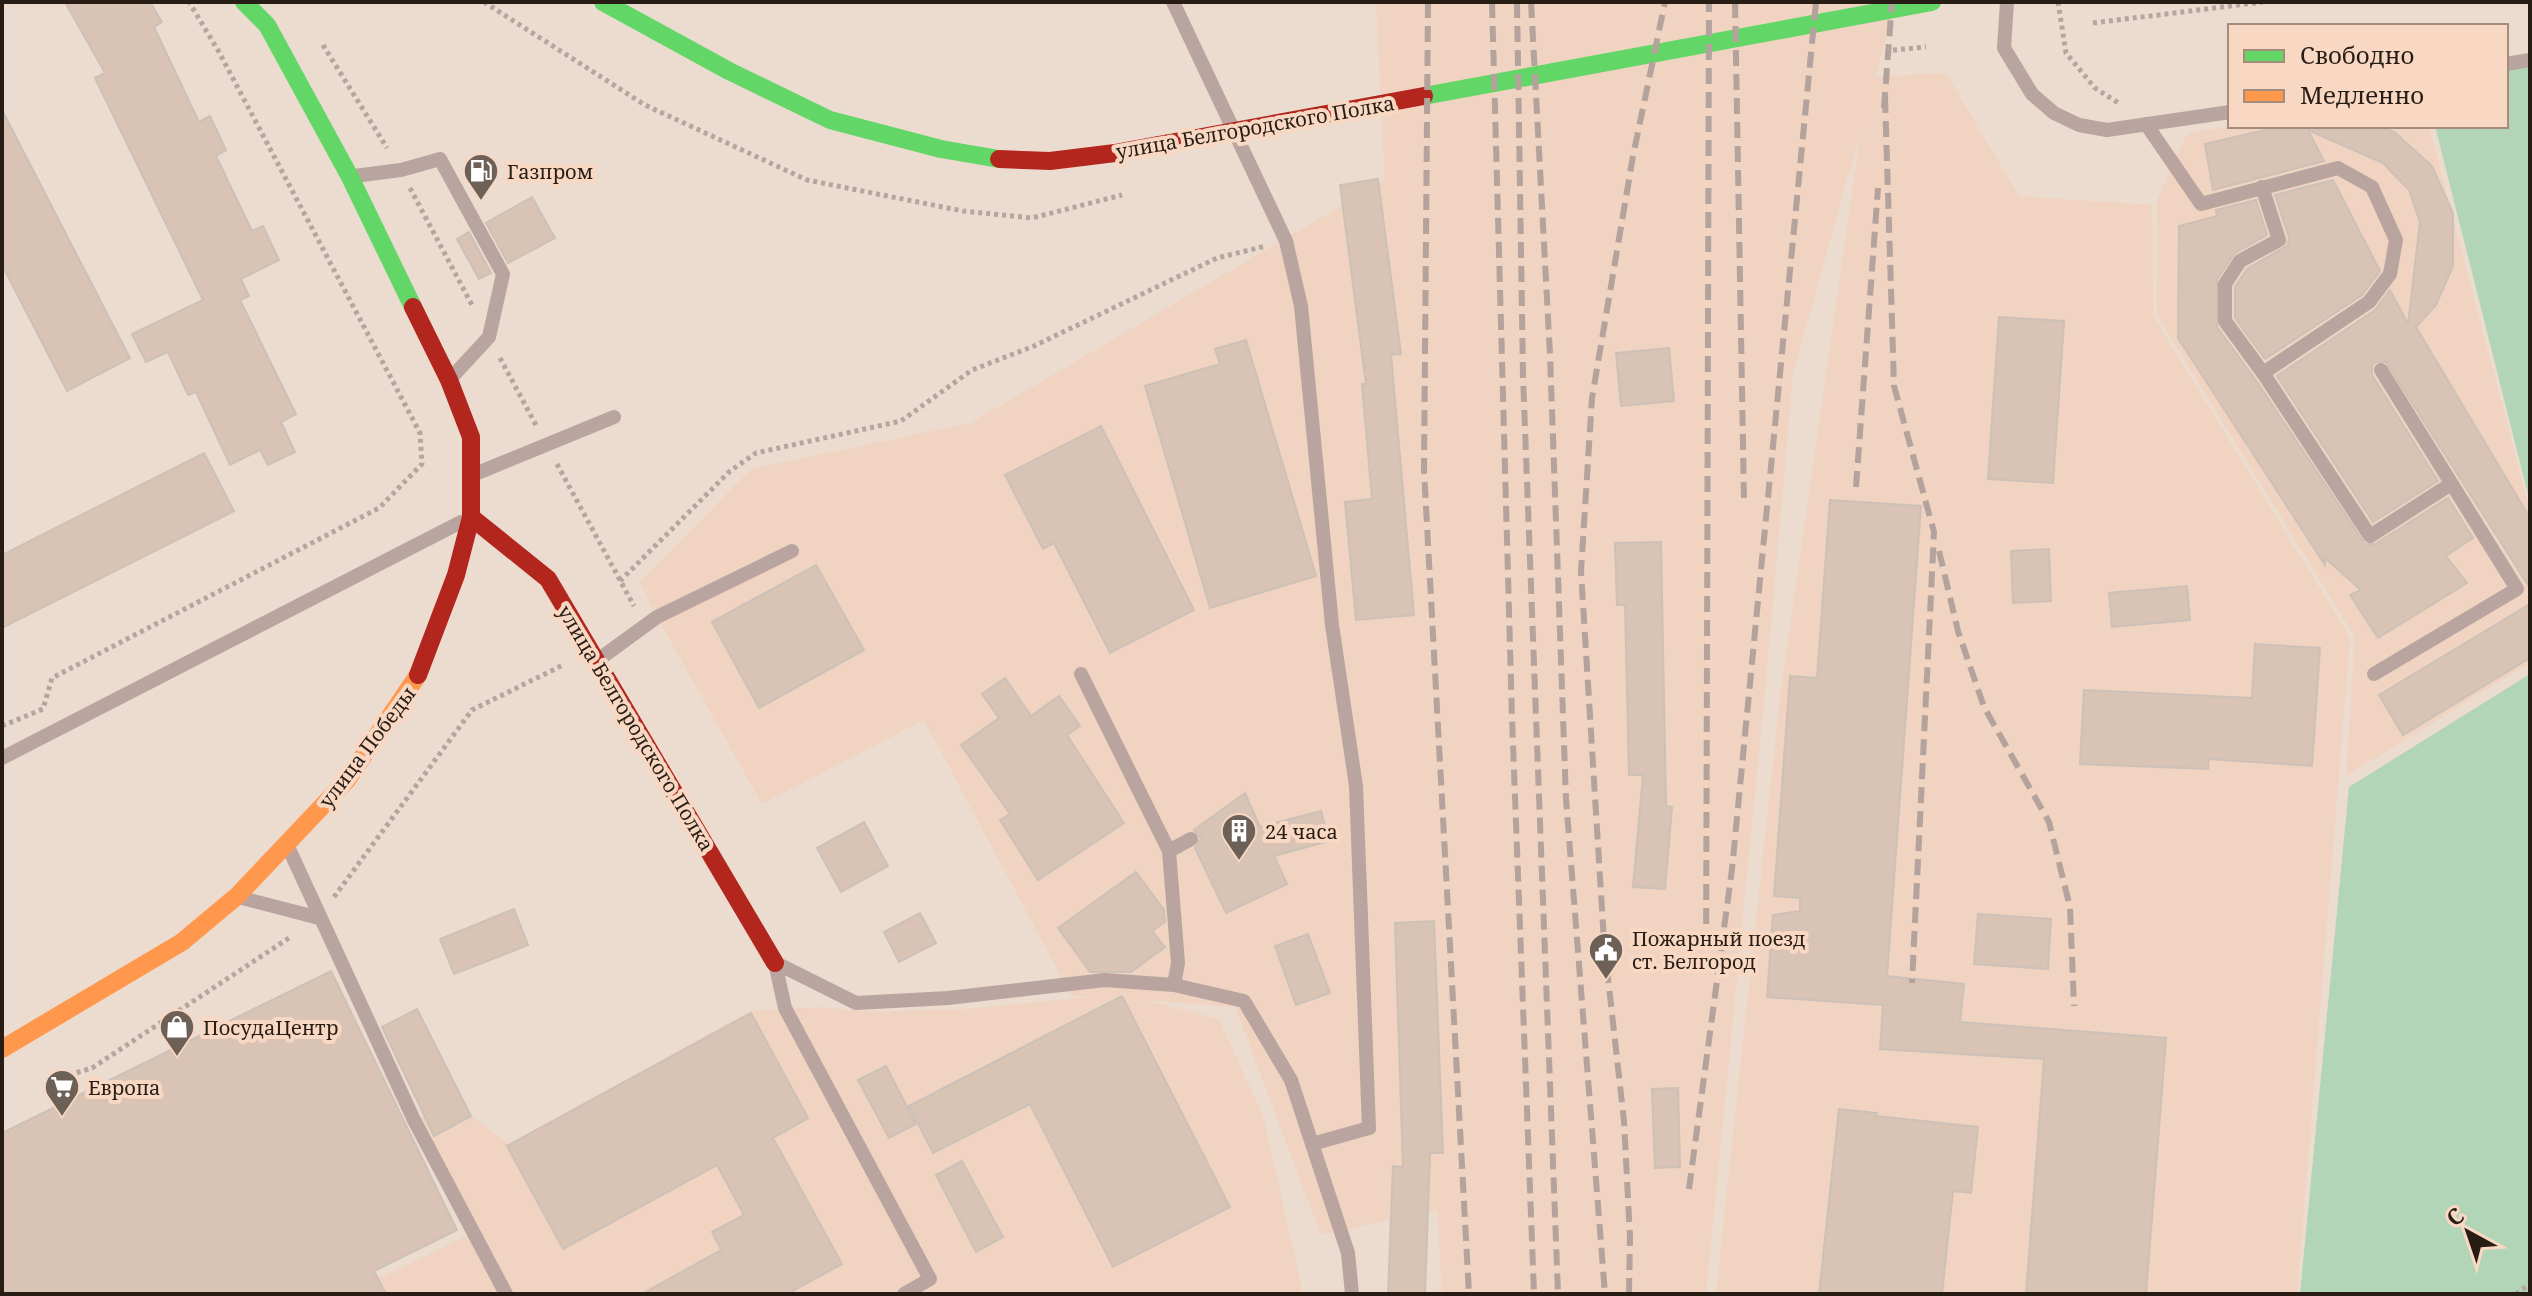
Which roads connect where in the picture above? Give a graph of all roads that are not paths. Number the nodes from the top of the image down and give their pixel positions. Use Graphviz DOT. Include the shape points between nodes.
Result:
graph roads {
  1 [pos="244,2"];
  2 [pos="267,2"];
  3 [pos="603,2"];
  4 [pos="1173,2"];
  5 [pos="1932,2"];
  6 [pos="2007,2"];
  7 [pos="267,25"];
  8 [pos="2530,60"];
  9 [pos="2508,64"];
  10 [pos="2228,112"];
  11 [pos="2146,124"];
  12 [pos="350,177"];
  13 [pos="2262,187"];
  14 [pos="2381,370"];
  15 [pos="2263,373"];
  16 [pos="449,380"];
  17 [pos="614,417"];
  18 [pos="471,475"];
  19 [pos="2451,484"];
  20 [pos="471,517"];
  21 [pos="792,551"];
  22 [pos="597,661"];
  23 [pos="1081,674"];
  24 [pos="2374,674"];
  25 [pos="2,758"];
  26 [pos="1191,839"];
  27 [pos="287,845"];
  28 [pos="1169,851"];
  29 [pos="237,896"];
  30 [pos="319,918"];
  31 [pos="775,963"];
  32 [pos="1174,985"];
  33 [pos="2,1049"];
  34 [pos="1312,1144"];
  35 [pos="506,1294"];
  36 [pos="904,1294"];
  37 [pos="1352,1294"];
  1 -- 7 [label="main road"];
  2 -- 7 [label="main road"];
  3 -- 5 [label="main road, улица Белгородского Полка" via="830,120 941,149 1050,161"];
  4 -- 34 [label="lane" via="1286,241 1301,306 1332,625 1356,786 1369,1128"];
  6 -- 11 [label="lane" via="2004,48 2032,94 2079,125 2107,130"];
  7 -- 12 [label="main road"];
  8 -- 9 [label="lane"];
  10 -- 11 [label="lane"];
  11 -- 13 [label="lane" via="2201,204"];
  12 -- 16 [label="main road, улица Победы"];
  12 -- 16 [label="lane" via="440,159 503,274 489,337"];
  13 -- 15 [label="lane" via="2279,240 2240,261 2225,284 2225,321"];
  13 -- 15 [label="lane" via="2338,168 2372,187 2396,240 2390,274 2369,302"];
  14 -- 19 [label="lane"];
  15 -- 19 [label="lane" via="2370,536"];
  16 -- 18 [label="main road, улица Победы" via="471,437"];
  17 -- 18 [label="lane"];
  18 -- 20 [label="main road, улица Победы"];
  19 -- 24 [label="lane" via="2517,589"];
  20 -- 22 [label="main road, улица Белгородского Полка" via="548,579"];
  20 -- 25 [label="lane"];
  20 -- 27 [label="main road, улица Победы" via="456,575 416,682 347,780"];
  21 -- 22 [label="lane" via="657,617"];
  22 -- 31 [label="main road, улица Белгородского Полка"];
  23 -- 28 [label="lane"];
  26 -- 28 [label="lane"];
  27 -- 29 [label="main road, улица Победы"];
  27 -- 30 [label="lane"];
  28 -- 32 [label="lane" via="1178,963"];
  29 -- 30 [label="lane"];
  29 -- 33 [label="main road, улица Победы" via="182,942"];
  30 -- 35 [label="lane" via="414,1120"];
  31 -- 32 [label="lane" via="856,1003 1105,980"];
  31 -- 36 [label="lane" via="785,1008 930,1279"];
  32 -- 34 [label="lane" via="1244,1001 1291,1080"];
  34 -- 37 [label="lane" via="1348,1253"];
}
